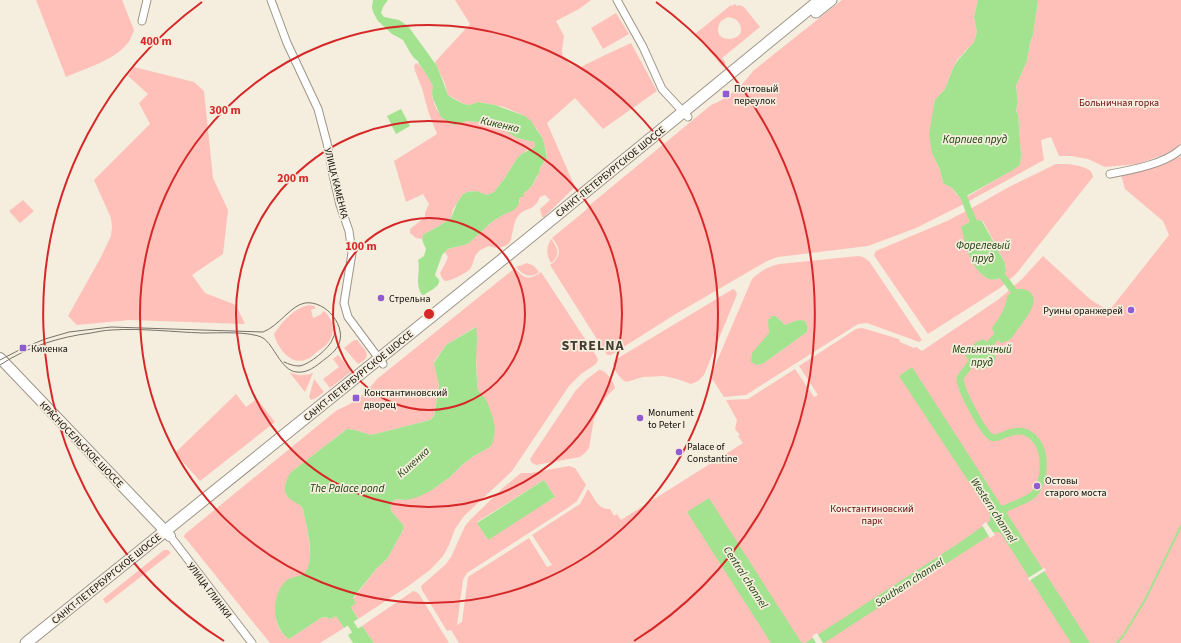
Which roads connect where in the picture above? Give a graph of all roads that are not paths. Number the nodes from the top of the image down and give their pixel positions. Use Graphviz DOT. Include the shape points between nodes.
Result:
graph roads {
  1 [pos="147,0"];
  2 [pos="271,0"];
  3 [pos="617,0"];
  4 [pos="820,0"];
  5 [pos="831,0"];
  6 [pos="142,21"];
  7 [pos="685,114"];
  8 [pos="1181,150"];
  9 [pos="1110,174"];
  10 [pos="0,358"];
  11 [pos="381,361"];
  12 [pos="167,533"];
  13 [pos="26,643"];
  14 [pos="37,643"];
  15 [pos="252,643"];
  1 -- 6 [label="street"];
  2 -- 11 [label="street, УЛИЦА КАМЕНКА" via="287,43 318,109 340,205 349,231 352,253 344,303 348,317"];
  3 -- 7 [label="street" via="662,89"];
  4 -- 7 [label="main road, САНКТ-ПЕТЕРБУРГСКОЕ ШОССЕ"];
  5 -- 7 [label="main road, САНКТ-ПЕТЕРБУРГСКОЕ ШОССЕ"];
  7 -- 11 [label="main road, САНКТ-ПЕТЕРБУРГСКОЕ ШОССЕ"];
  8 -- 9 [label="street" via="1141,168"];
  10 -- 12 [label="main road, КРАСНОСЕЛЬСКОЕ ШОССЕ"];
  11 -- 12 [label="main road, САНКТ-ПЕТЕРБУРГСКОЕ ШОССЕ"];
  12 -- 13 [label="main road, САНКТ-ПЕТЕРБУРГСКОЕ ШОССЕ"];
  12 -- 14 [label="main road, САНКТ-ПЕТЕРБУРГСКОЕ ШОССЕ"];
  12 -- 15 [label="street, УЛИЦА ГЛИНКИ"];
}
